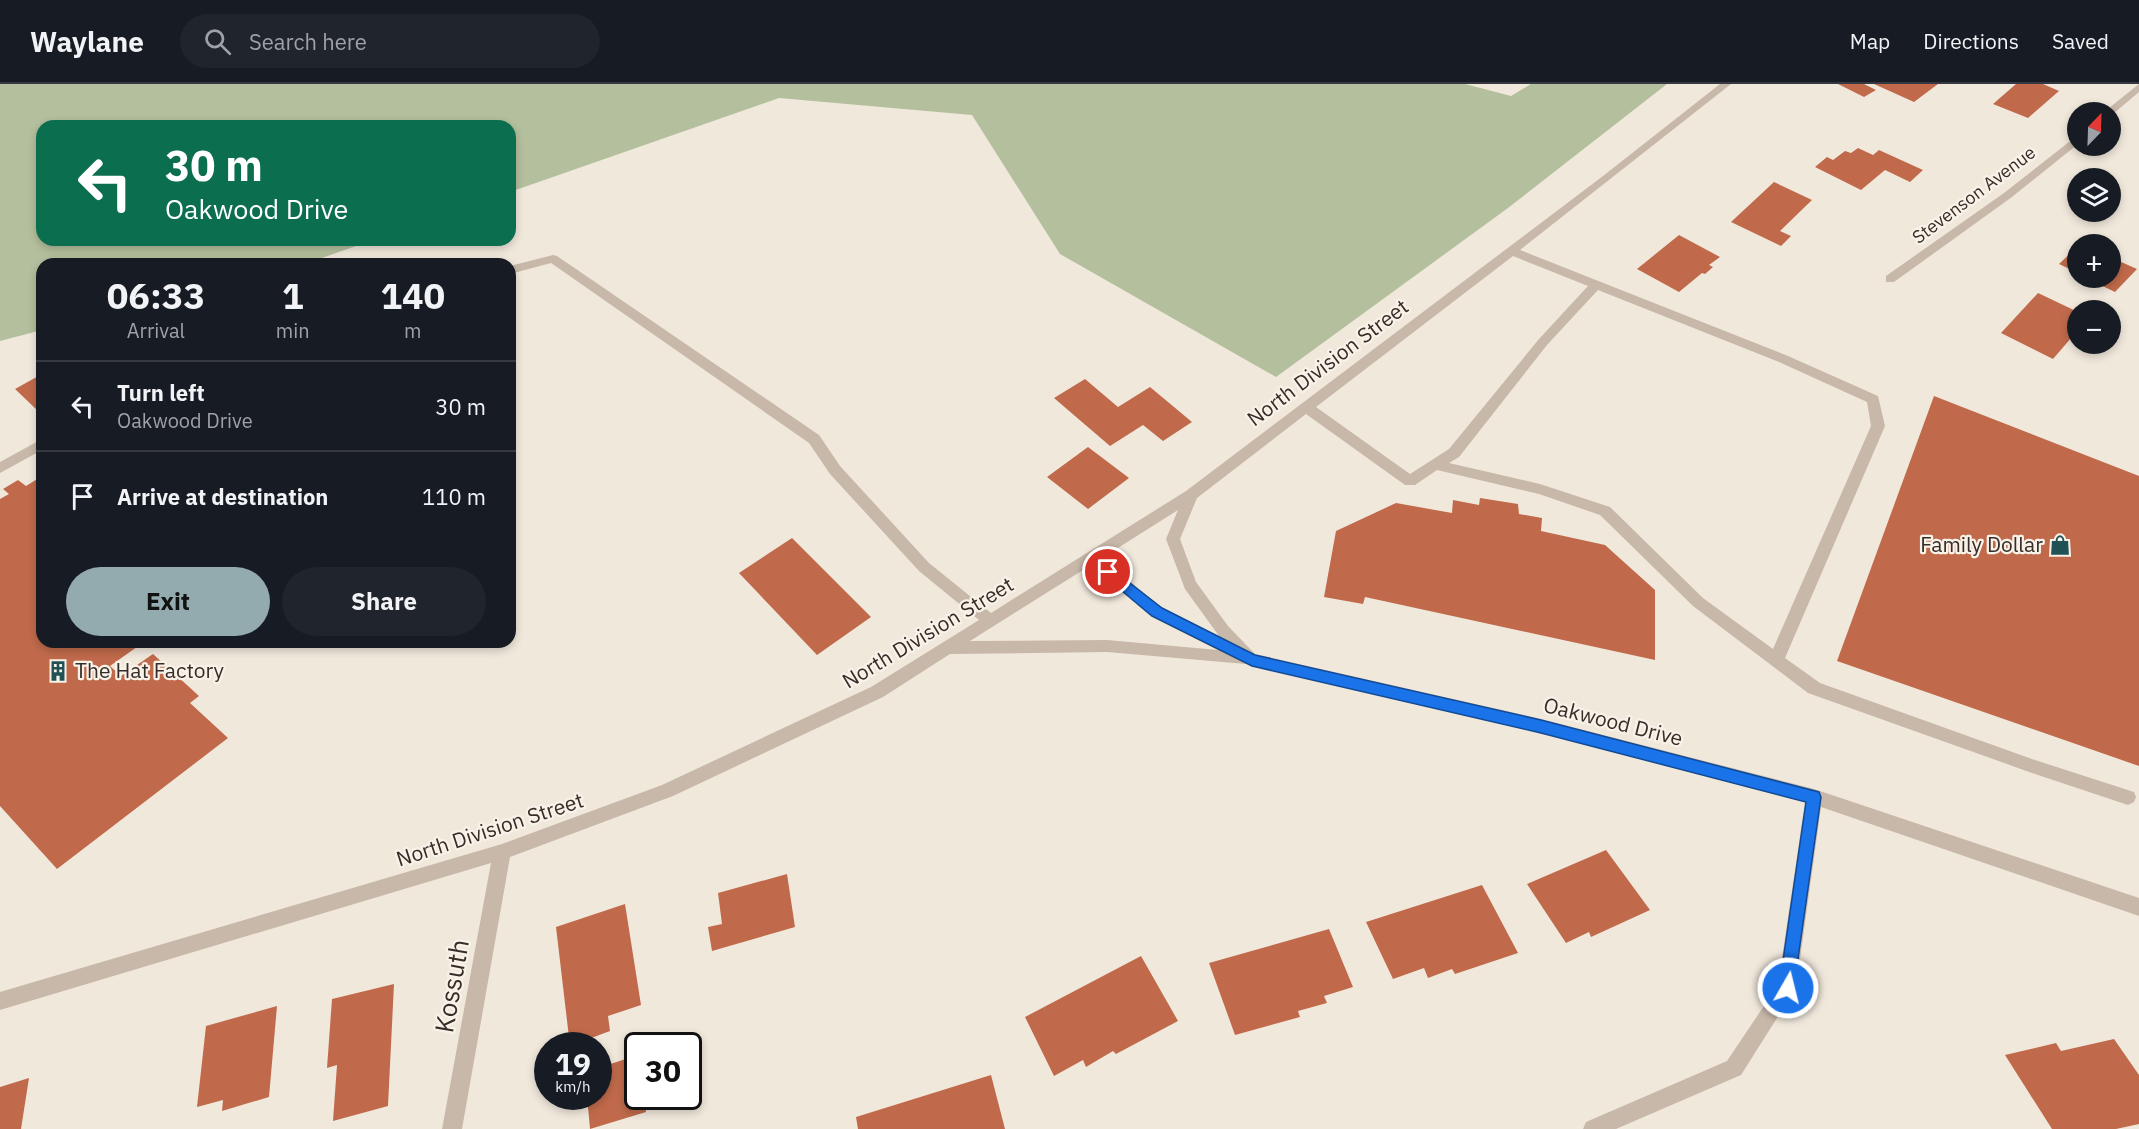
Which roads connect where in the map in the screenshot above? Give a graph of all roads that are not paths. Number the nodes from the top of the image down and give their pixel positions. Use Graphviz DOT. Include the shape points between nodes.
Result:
graph roads {
  1 [pos="1726,84"];
  2 [pos="2139,85"];
  3 [pos="2120,102"];
  4 [pos="2067,147"];
  5 [pos="1510,250"];
  6 [pos="516,268"];
  7 [pos="1890,279"];
  8 [pos="1595,286"];
  9 [pos="1305,407"];
  10 [pos="36,447"];
  11 [pos="1436,465"];
  12 [pos="0,468"];
  13 [pos="1191,495"];
  14 [pos="1092,558"];
  15 [pos="990,621"];
  16 [pos="946,648"];
  17 [pos="1252,660"];
  18 [pos="1776,660"];
  19 [pos="1814,797"];
  20 [pos="2128,797"];
  21 [pos="502,852"];
  22 [pos="2139,907"];
  23 [pos="0,1001"];
  24 [pos="452,1129"];
  25 [pos="1593,1129"];
  1 -- 5 [label="street, North Division Street"];
  2 -- 3 [label="street"];
  4 -- 7 [label="street, Stevenson Avenue" via="2008,195"];
  5 -- 8 [label="street"];
  5 -- 9 [label="street, North Division Street"];
  6 -- 15 [label="street" via="553,259 814,439 835,470 924,567"];
  8 -- 11 [label="street" via="1543,342 1454,453"];
  8 -- 18 [label="street" via="1722,333 1873,399 1878,426"];
  9 -- 11 [label="street" via="1410,481"];
  9 -- 13 [label="street, North Division Street"];
  10 -- 12 [label="street"];
  11 -- 18 [label="street" via="1540,489 1605,511 1698,602"];
  13 -- 14 [label="street, North Division Street"];
  13 -- 17 [label="street" via="1173,539 1186,576 1223,630"];
  14 -- 15 [label="street, North Division Street"];
  14 -- 17 [label="street, Oakwood Drive" via="1157,612"];
  15 -- 16 [label="street, North Division Street"];
  16 -- 17 [label="street" via="1107,646"];
  16 -- 21 [label="street, North Division Street" via="877,692 667,791"];
  17 -- 19 [label="street, Oakwood Drive" via="1541,726"];
  18 -- 20 [label="street" via="1814,688"];
  19 -- 22 [label="street, Oakwood Drive"];
  19 -- 25 [label="street" via="1788,988 1734,1068"];
  21 -- 23 [label="street, North Division Street"];
  21 -- 24 [label="street, Kossuth"];
}
